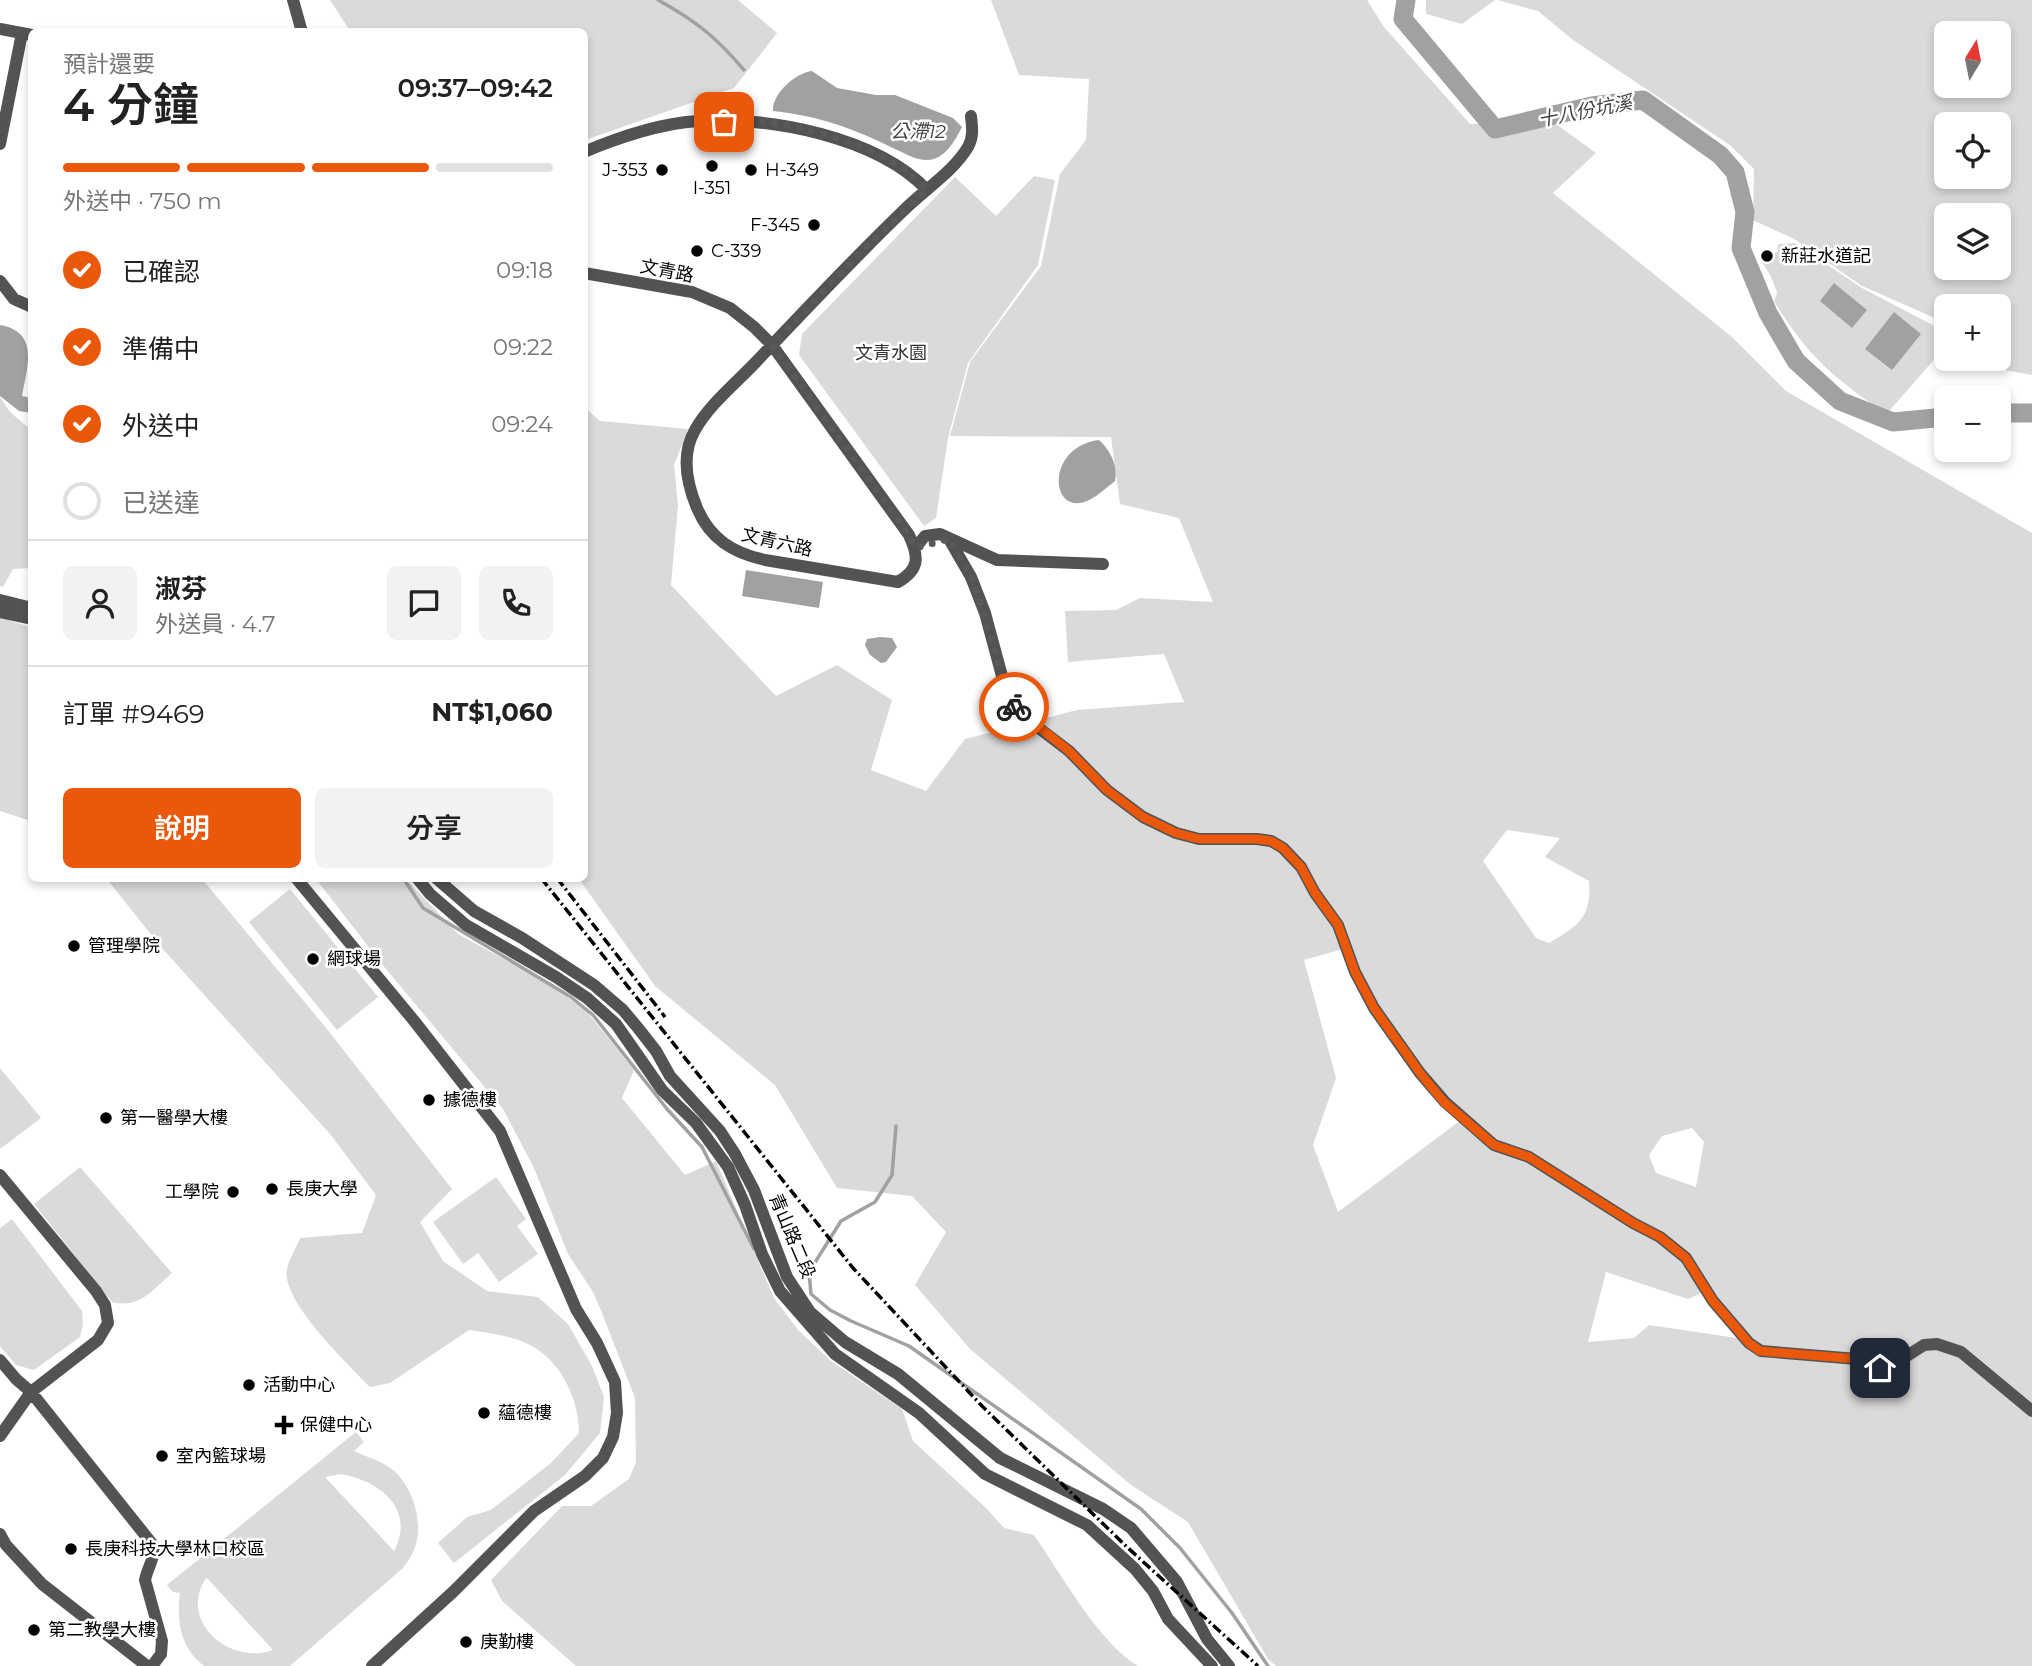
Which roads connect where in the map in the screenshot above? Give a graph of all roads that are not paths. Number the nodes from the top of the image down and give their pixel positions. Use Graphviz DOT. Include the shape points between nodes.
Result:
graph roads {
  1 [pos="293,0"];
  2 [pos="301,28"];
  3 [pos="0,29"];
  4 [pos="27,34"];
  5 [pos="971,116"];
  6 [pos="0,144"];
  7 [pos="588,150"];
  8 [pos="927,190"];
  9 [pos="588,274"];
  10 [pos="0,281"];
  11 [pos="28,305"];
  12 [pos="772,345"];
  13 [pos="949,539"];
  14 [pos="915,548"];
  15 [pos="1102,564"];
  16 [pos="0,600"];
  17 [pos="28,607"];
  18 [pos="0,612"];
  19 [pos="28,618"];
  20 [pos="299,882"];
  21 [pos="420,882"];
  22 [pos="441,882"];
  23 [pos="0,1175"];
  24 [pos="0,1360"];
  25 [pos="31,1392"];
  26 [pos="2032,1411"];
  27 [pos="0,1436"];
  28 [pos="0,1534"];
  29 [pos="150,1666"];
  30 [pos="372,1666"];
  31 [pos="1213,1666"];
  32 [pos="1229,1666"];
  1 -- 2 [label="street"];
  3 -- 4 [label="street"];
  4 -- 6 [label="street"];
  5 -- 8 [label="street" via="970,144 959,161"];
  7 -- 8 [label="street" via="637,133 697,121 778,124 840,139 900,166"];
  8 -- 12 [label="street"];
  9 -- 12 [label="street, 文青路" via="692,292 730,308"];
  10 -- 11 [label="street" via="14,299"];
  12 -- 14 [label="street, 文青路"];
  12 -- 14 [label="street, 文青六路" via="694,431 686,470 705,524 730,549 747,556 898,582 916,564"];
  13 -- 14 [label="street" via="940,534 925,536"];
  13 -- 15 [label="street" via="997,560"];
  13 -- 26 [label="street" via="985,613 1009,702 1143,817 1199,839 1257,839 1283,848 1301,867 1338,925 1374,1008 1420,1073 1473,1129 1494,1145 1529,1157 1660,1237 1686,1258 1713,1301 1760,1351 1857,1359 1888,1368 1924,1345 1937,1344 1961,1352"];
  16 -- 17 [label="street"];
  18 -- 19 [label="street"];
  20 -- 30 [label="street" via="500,1131 576,1309 615,1382 617,1413 603,1458 534,1511"];
  21 -- 31 [label="street, 青山路二段" via="466,925 556,977 615,1024 662,1090 696,1123 728,1167 780,1291 835,1354 919,1413 985,1474 1087,1525 1135,1569 1168,1619"];
  22 -- 32 [label="street, 青山路二段" via="474,911 522,937 623,1010 735,1154 788,1277 810,1312 845,1342 898,1374 1000,1458 1104,1508 1131,1528 1177,1582 1207,1639"];
  23 -- 25 [label="street" via="96,1291 105,1305 108,1323 98,1340"];
  24 -- 25 [label="street"];
  25 -- 27 [label="street"];
  25 -- 29 [label="street" via="153,1545 155,1558 145,1580 162,1640 161,1654"];
  28 -- 29 [label="street" via="42,1584"];
}
